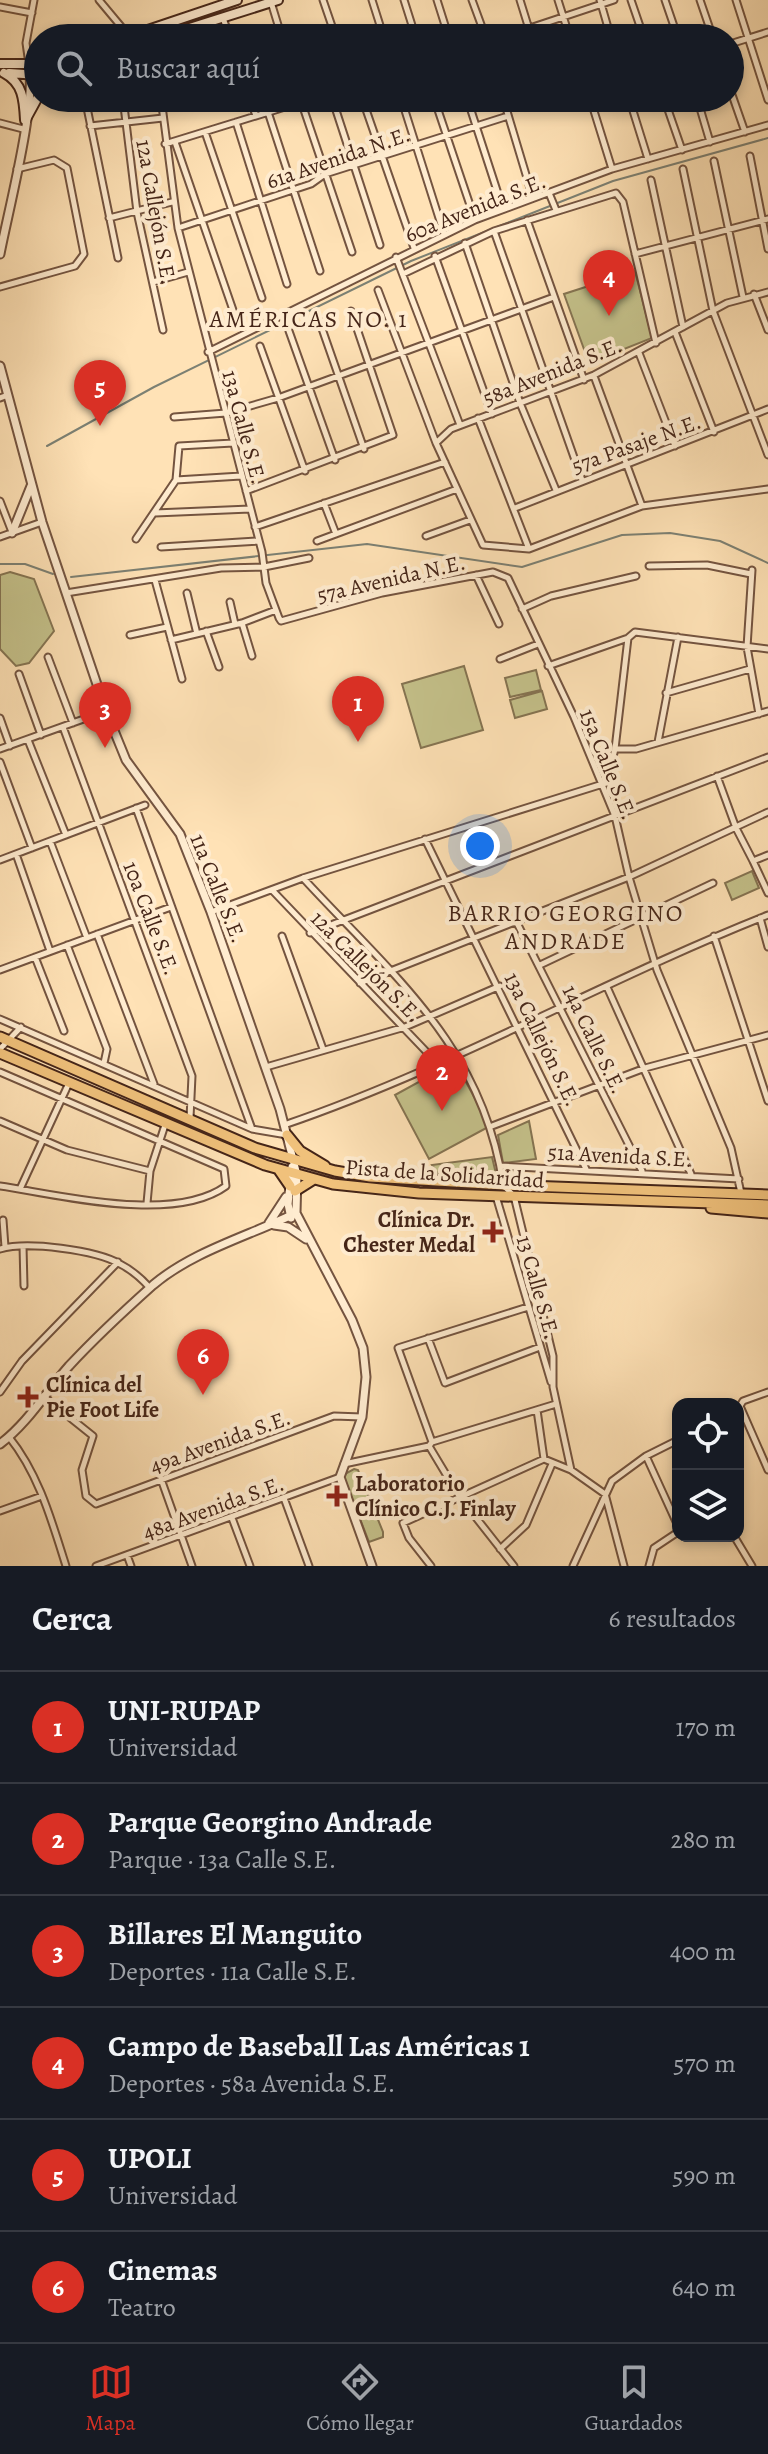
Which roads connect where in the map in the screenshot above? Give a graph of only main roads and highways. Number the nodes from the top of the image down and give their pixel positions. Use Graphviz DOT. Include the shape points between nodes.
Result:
graph roads {
  1 [pos="237,0"];
  2 [pos="275,1"];
  3 [pos="180,24"];
  4 [pos="196,24"];
  5 [pos="24,66"];
  6 [pos="1,70"];
  7 [pos="24,74"];
  8 [pos="30,112"];
  9 [pos="5,1038"];
  10 [pos="0,1051"];
  11 [pos="285,1130"];
  12 [pos="279,1170"];
  13 [pos="335,1171"];
  14 [pos="314,1179"];
  15 [pos="766,1195"];
  16 [pos="700,1204"];
  17 [pos="768,1205"];
  18 [pos="768,1213"];
  1 -- 3 [label="main road"];
  2 -- 4 [label="main road"];
  5 -- 6 [label="main road"];
  6 -- 7 [label="main road"];
  6 -- 8 [label="main road" via="21,92 24,124"];
  9 -- 13 [label="main road, Pista de la Solidaridad" via="192,1123 292,1161"];
  10 -- 12 [label="main road, Pista de la Solidaridad"];
  11 -- 13 [label="main road" via="300,1151"];
  12 -- 14 [label="main road, Pista de la Solidaridad"];
  12 -- 14 [label="main road" via="291,1190"];
  13 -- 15 [label="main road, Pista de la Solidaridad" via="504,1185"];
  14 -- 16 [label="main road, Pista de la Solidaridad" via="368,1189"];
  16 -- 17 [label="main road, Pista de la Solidaridad"];
  16 -- 18 [label="main road" via="729,1212"];
}
